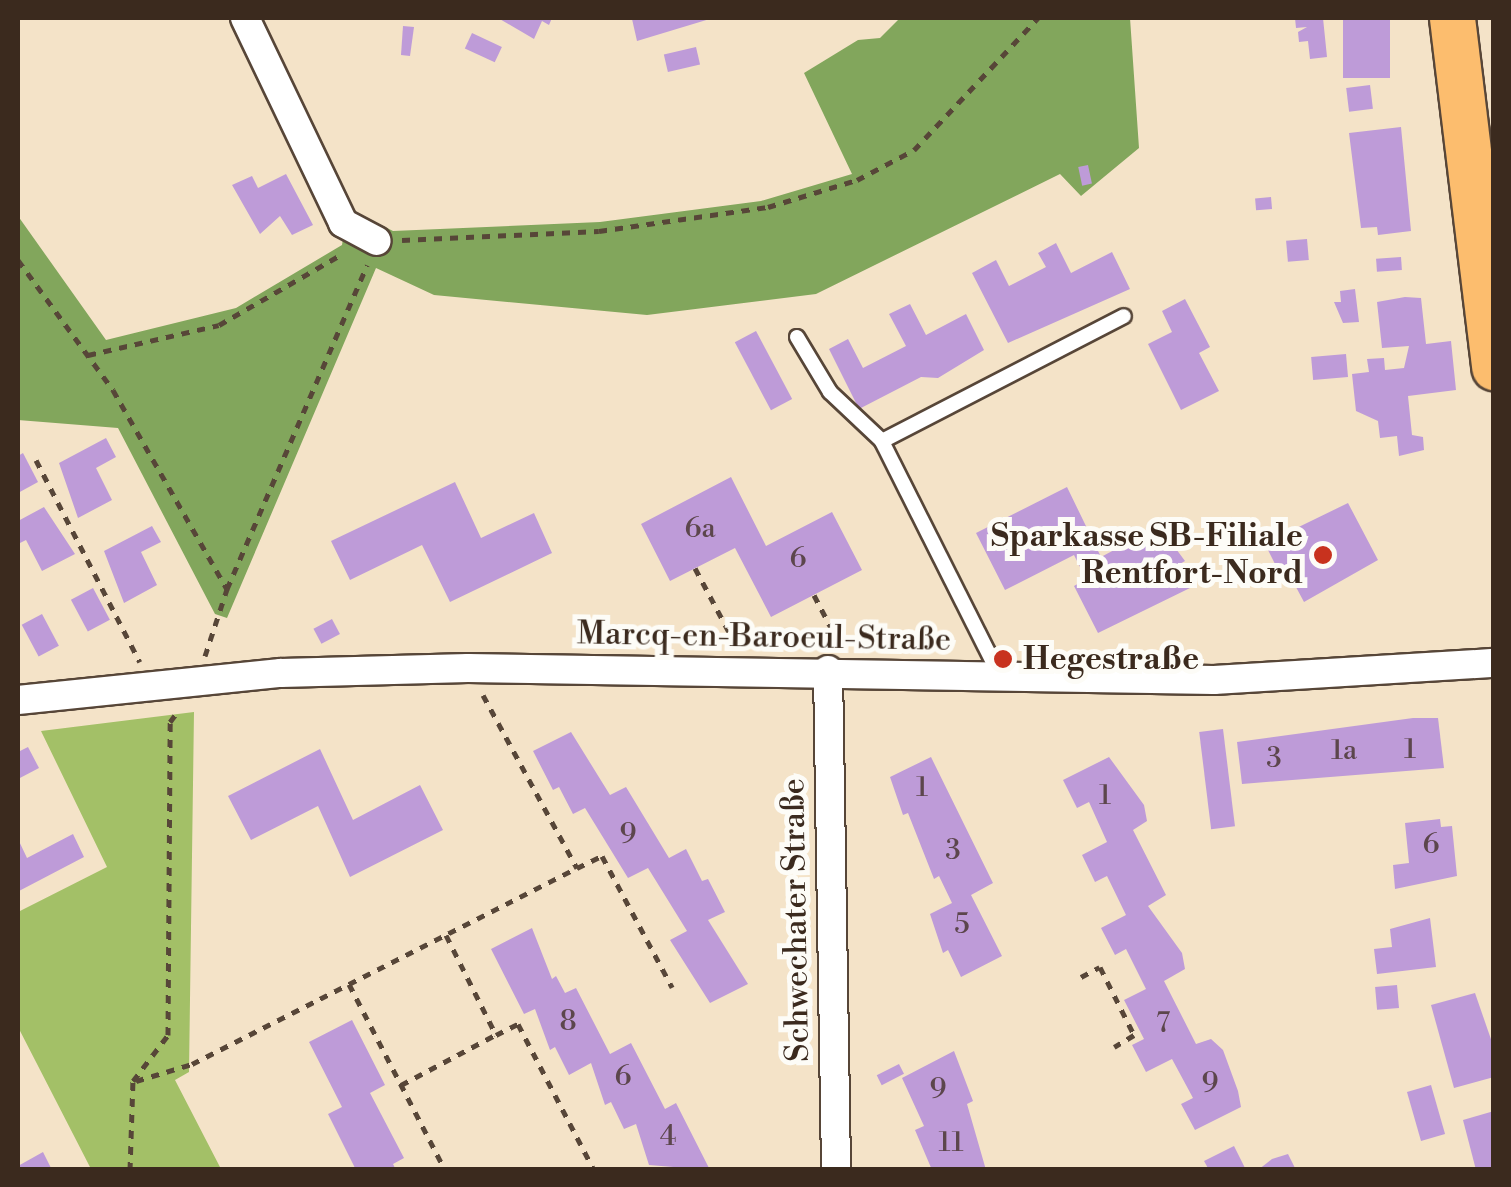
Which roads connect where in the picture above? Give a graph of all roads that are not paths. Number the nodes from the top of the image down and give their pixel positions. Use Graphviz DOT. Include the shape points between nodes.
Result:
graph roads {
  1 [pos="245,18"];
  2 [pos="1452,18"];
  3 [pos="374,239"];
  4 [pos="1124,316"];
  5 [pos="797,337"];
  6 [pos="1494,368"];
  7 [pos="882,441"];
  8 [pos="1494,663"];
  9 [pos="839,670"];
  10 [pos="1000,677"];
  11 [pos="18,700"];
  12 [pos="836,1170"];
  1 -- 3 [label="street" via="344,223"];
  2 -- 6 [label="main road"];
  4 -- 7 [label="lane"];
  5 -- 7 [label="lane" via="848,414"];
  7 -- 10 [label="lane"];
  8 -- 10 [label="street, Marcq-en-Baroeul-Straße" via="1214,680"];
  9 -- 10 [label="street, Marcq-en-Baroeul-Straße"];
  9 -- 11 [label="street, Marcq-en-Baroeul-Straße" via="281,673"];
  9 -- 12 [label="street, Schwechater Straße"];
}
